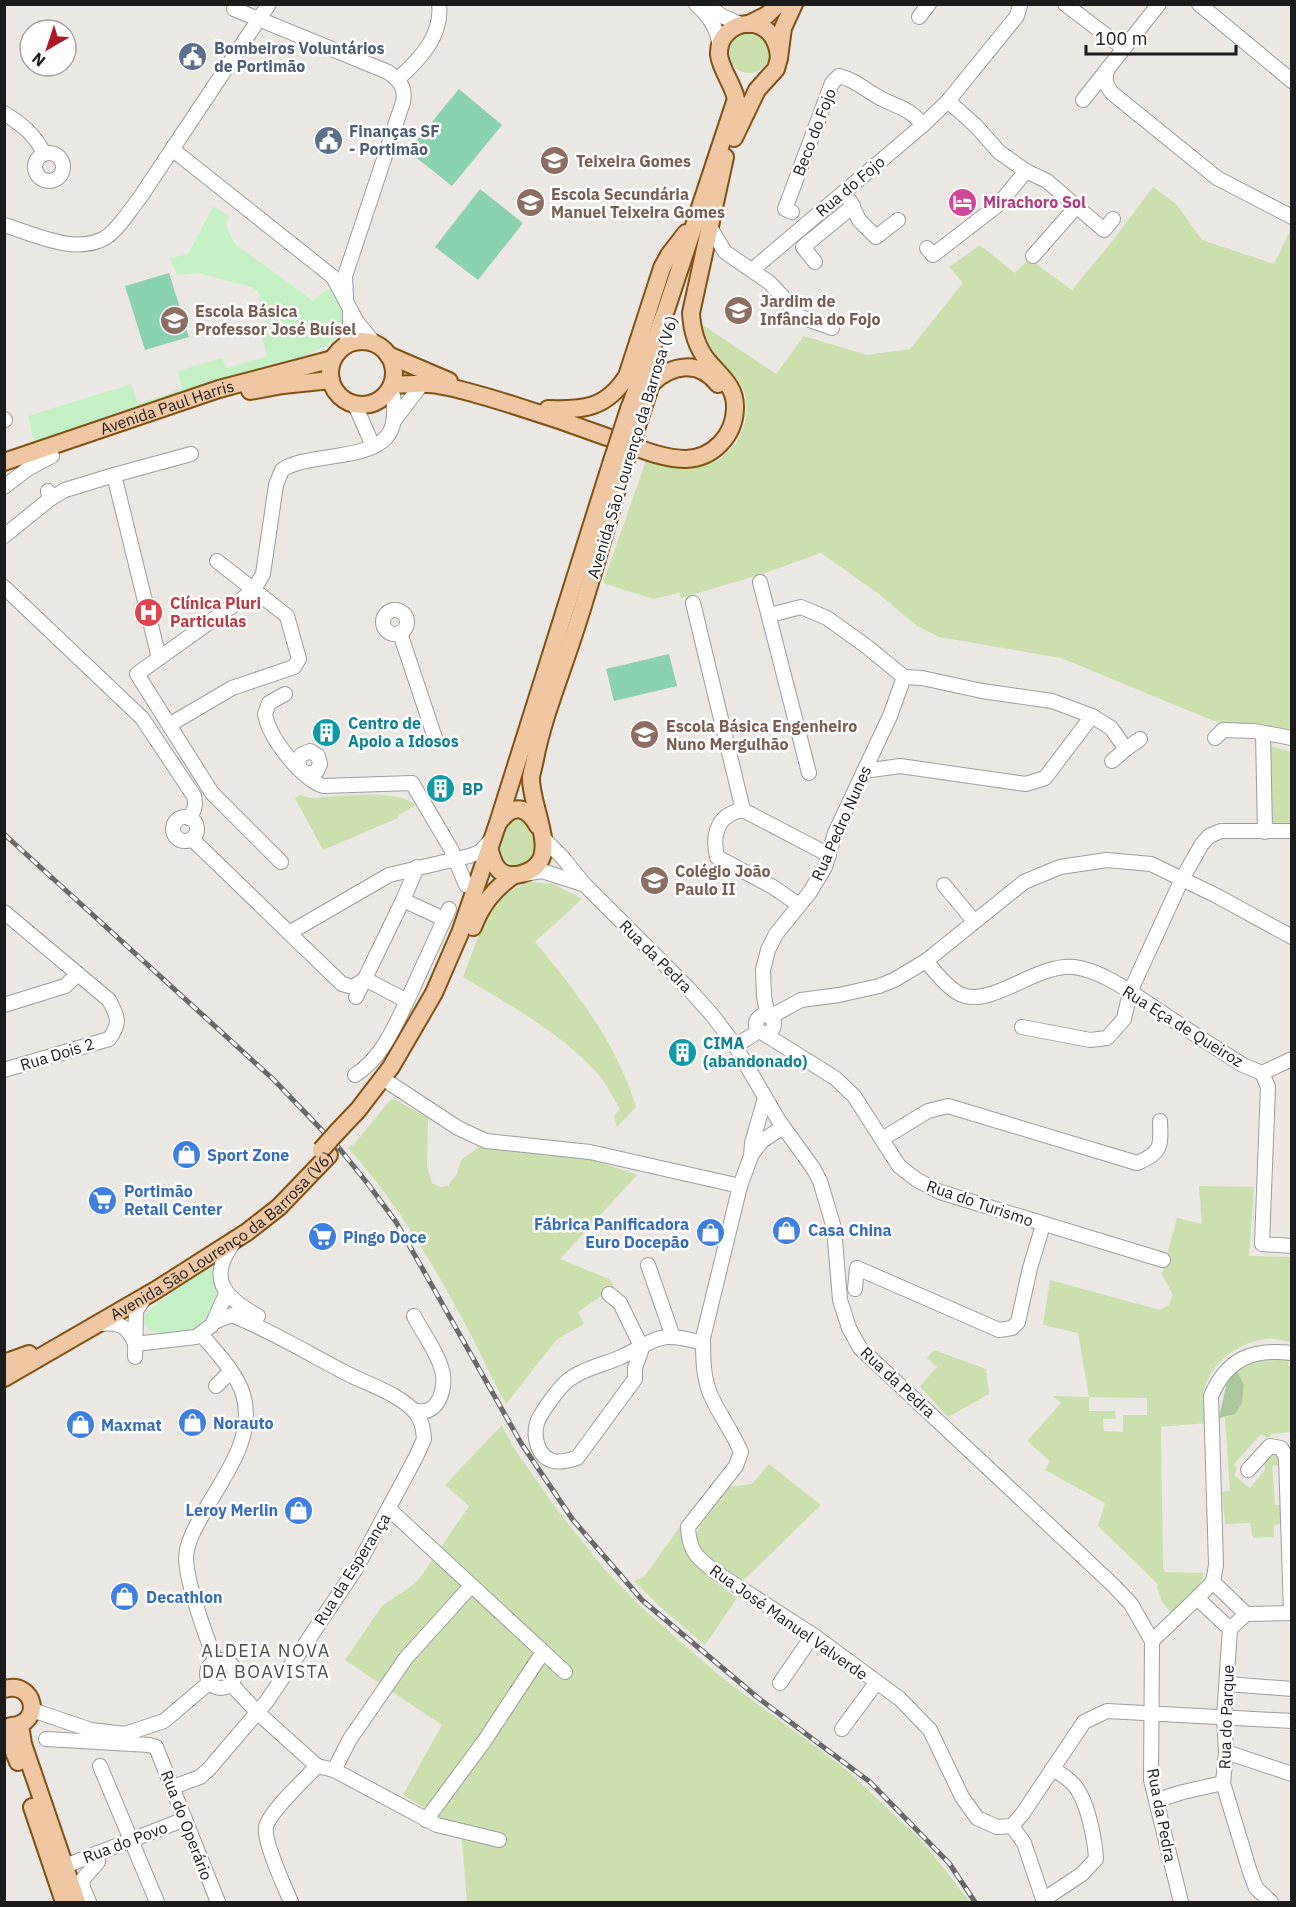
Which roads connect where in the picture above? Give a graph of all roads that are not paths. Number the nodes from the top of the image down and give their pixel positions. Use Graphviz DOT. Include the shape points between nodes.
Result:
graph roads {
  1 [pos="439,4"];
  2 [pos="696,4"];
  3 [pos="705,4"];
  4 [pos="778,4"];
  5 [pos="794,4"];
  6 [pos="929,4"];
  7 [pos="1065,4"];
  8 [pos="1159,4"];
  9 [pos="1199,4"];
  10 [pos="271,5"];
  11 [pos="1021,5"];
  12 [pos="231,7"];
  13 [pos="919,17"];
  14 [pos="263,21"];
  15 [pos="746,24"];
  16 [pos="286,31"];
  17 [pos="1103,34"];
  18 [pos="1130,41"];
  19 [pos="242,47"];
  20 [pos="720,48"];
  21 [pos="1112,64"];
  22 [pos="776,66"];
  23 [pos="725,71"];
  24 [pos="398,80"];
  25 [pos="1292,81"];
  26 [pos="1083,100"];
  27 [pos="948,101"];
  28 [pos="4,113"];
  29 [pos="923,125"];
  30 [pos="175,150"];
  31 [pos="44,154"];
  32 [pos="725,157"];
  33 [pos="1026,171"];
  34 [pos="844,191"];
  35 [pos="853,207"];
  36 [pos="1076,207"];
  37 [pos="792,212"];
  38 [pos="1292,217"];
  39 [pos="1113,219"];
  40 [pos="898,220"];
  41 [pos="702,223"];
  42 [pos="4,225"];
  43 [pos="927,248"];
  44 [pos="1033,256"];
  45 [pos="351,259"];
  46 [pos="815,262"];
  47 [pos="326,270"];
  48 [pos="752,270"];
  49 [pos="348,304"];
  50 [pos="832,328"];
  51 [pos="375,344"];
  52 [pos="346,345"];
  53 [pos="388,355"];
  54 [pos="333,359"];
  55 [pos="331,380"];
  56 [pos="652,383"];
  57 [pos="422,384"];
  58 [pos="391,387"];
  59 [pos="355,405"];
  60 [pos="548,409"];
  61 [pos="634,413"];
  62 [pos="393,422"];
  63 [pos="363,425"];
  64 [pos="373,446"];
  65 [pos="191,454"];
  66 [pos="348,454"];
  67 [pos="52,456"];
  68 [pos="4,462"];
  69 [pos="617,468"];
  70 [pos="4,472"];
  71 [pos="114,475"];
  72 [pos="4,487"];
  73 [pos="4,536"];
  74 [pos="217,561"];
  75 [pos="760,582"];
  76 [pos="4,587"];
  77 [pos="253,591"];
  78 [pos="693,603"];
  79 [pos="770,615"];
  80 [pos="400,633"];
  81 [pos="159,658"];
  82 [pos="904,677"];
  83 [pos="285,694"];
  84 [pos="1092,716"];
  85 [pos="170,725"];
  86 [pos="1263,733"];
  87 [pos="435,738"];
  88 [pos="1215,738"];
  89 [pos="1292,738"];
  90 [pos="1140,739"];
  91 [pos="1126,750"];
  92 [pos="1112,761"];
  93 [pos="864,771"];
  94 [pos="808,772"];
  95 [pos="743,810"];
  96 [pos="189,818"];
  97 [pos="498,822"];
  98 [pos="1292,831"];
  99 [pos="1265,832"];
  100 [pos="543,836"];
  101 [pos="192,839"];
  102 [pos="491,845"];
  103 [pos="829,855"];
  104 [pos="281,862"];
  105 [pos="433,863"];
  106 [pos="457,863"];
  107 [pos="417,867"];
  108 [pos="481,871"];
  109 [pos="514,875"];
  110 [pos="1182,879"];
  111 [pos="584,884"];
  112 [pos="466,885"];
  113 [pos="944,885"];
  114 [pos="403,900"];
  115 [pos="471,904"];
  116 [pos="799,905"];
  117 [pos="4,912"];
  118 [pos="974,921"];
  119 [pos="290,933"];
  120 [pos="1292,937"];
  121 [pos="926,961"];
  122 [pos="78,974"];
  123 [pos="365,979"];
  124 [pos="1130,992"];
  125 [pos="356,997"];
  126 [pos="407,1001"];
  127 [pos="4,1005"];
  128 [pos="767,1023"];
  129 [pos="1022,1028"];
  130 [pos="735,1046"];
  131 [pos="1292,1059"];
  132 [pos="4,1070"];
  133 [pos="1262,1073"];
  134 [pos="355,1075"];
  135 [pos="390,1084"];
  136 [pos="765,1098"];
  137 [pos="1160,1121"];
  138 [pos="783,1127"];
  139 [pos="341,1135"];
  140 [pos="882,1140"];
  141 [pos="325,1152"];
  142 [pos="751,1156"];
  143 [pos="740,1186"];
  144 [pos="1043,1225"];
  145 [pos="236,1239"];
  146 [pos="1292,1246"];
  147 [pos="1163,1260"];
  148 [pos="648,1265"];
  149 [pos="855,1289"];
  150 [pos="149,1294"];
  151 [pos="226,1294"];
  152 [pos="609,1294"];
  153 [pos="414,1316"];
  154 [pos="258,1317"];
  155 [pos="214,1322"];
  156 [pos="97,1324"];
  157 [pos="201,1334"];
  158 [pos="674,1337"];
  159 [pos="703,1343"];
  160 [pos="642,1348"];
  161 [pos="135,1350"];
  162 [pos="1292,1353"];
  163 [pos="4,1363"];
  164 [pos="230,1372"];
  165 [pos="4,1378"];
  166 [pos="216,1386"];
  167 [pos="438,1402"];
  168 [pos="415,1411"];
  169 [pos="424,1439"];
  170 [pos="1248,1470"];
  171 [pos="389,1509"];
  172 [pos="1212,1582"];
  173 [pos="471,1586"];
  174 [pos="1197,1598"];
  175 [pos="1291,1613"];
  176 [pos="1246,1614"];
  177 [pos="1230,1629"];
  178 [pos="813,1635"];
  179 [pos="1152,1641"];
  180 [pos="543,1652"];
  181 [pos="216,1660"];
  182 [pos="565,1672"];
  183 [pos="210,1682"];
  184 [pos="6,1683"];
  185 [pos="780,1683"];
  186 [pos="876,1683"];
  187 [pos="231,1684"];
  188 [pos="1227,1684"];
  189 [pos="1292,1689"];
  190 [pos="32,1710"];
  191 [pos="258,1713"];
  192 [pos="1152,1714"];
  193 [pos="1224,1716"];
  194 [pos="1292,1721"];
  195 [pos="10,1726"];
  196 [pos="843,1729"];
  197 [pos="46,1739"];
  198 [pos="1226,1752"];
  199 [pos="100,1766"];
  200 [pos="317,1766"];
  201 [pos="1052,1769"];
  202 [pos="334,1770"];
  203 [pos="1292,1774"];
  204 [pos="1223,1783"];
  205 [pos="173,1787"];
  206 [pos="1157,1800"];
  207 [pos="185,1819"];
  208 [pos="426,1820"];
  209 [pos="1012,1826"];
  210 [pos="131,1840"];
  211 [pos="499,1840"];
  212 [pos="97,1853"];
  213 [pos="64,1866"];
  214 [pos="1043,1901"];
  215 [pos="64,1902"];
  216 [pos="77,1902"];
  217 [pos="89,1902"];
  218 [pos="157,1902"];
  219 [pos="218,1902"];
  220 [pos="291,1902"];
  221 [pos="1181,1902"];
  222 [pos="1271,1902"];
  1 -- 24 [label="street" via="435,35"];
  2 -- 20 [label="street" via="714,25"];
  3 -- 15 [label="street" via="722,16"];
  4 -- 15 [label="main road" via="767,15"];
  5 -- 22 [label="main road" via="783,28"];
  6 -- 13 [label="street"];
  7 -- 17 [label="street"];
  8 -- 18 [label="street"];
  9 -- 25 [label="street"];
  10 -- 12 [label="street" via="256,11"];
  10 -- 14 [label="street"];
  10 -- 16 [label="street" via="273,17"];
  11 -- 27 [label="street, Rua do Fojo" via="1017,16"];
  12 -- 14 [label="street"];
  12 -- 19 [label="street" via="247,25"];
  14 -- 16 [label="street"];
  14 -- 19 [label="street"];
  14 -- 30 [label="street"];
  15 -- 20 [label="main road" via="734,28"];
  15 -- 22 [label="main road" via="766,29 774,36 779,46"];
  16 -- 24 [label="street" via="380,68"];
  17 -- 18 [label="street" via="1115,42"];
  17 -- 21 [label="street" via="1115,52"];
  18 -- 21 [label="street"];
  19 -- 30 [label="street"];
  20 -- 23 [label="main road, Avenida São Lourenço da Barrosa (V6)"];
  21 -- 26 [label="street"];
  21 -- 38 [label="street" via="1105,77 1112,93 1217,178"];
  22 -- 23 [label="main road" via="759,82 749,84 736,81"];
  22 -- 32 [label="main road, Avenida São Lourenço da Barrosa (V6)" via="757,90"];
  23 -- 41 [label="main road, Avenida São Lourenço da Barrosa (V6)" via="736,99"];
  24 -- 45 [label="street" via="405,94 403,102"];
  27 -- 29 [label="street, Rua do Fojo"];
  27 -- 33 [label="street" via="999,152"];
  28 -- 31 [label="street" via="39,142"];
  29 -- 34 [label="street, Rua do Fojo"];
  29 -- 37 [label="street, Beco do Fojo" via="897,104 881,99 853,79 839,76 832,83 785,209"];
  30 -- 42 [label="street" via="160,176 105,237 87,244 70,244"];
  30 -- 47 [label="street"];
  32 -- 41 [label="main road"];
  32 -- 56 [label="main road, Avenida São Lourenço da Barrosa (V6)"];
  33 -- 36 [label="street" via="1047,181"];
  33 -- 43 [label="street" via="998,205 933,255"];
  34 -- 35 [label="street"];
  34 -- 48 [label="street, Rua do Fojo"];
  35 -- 40 [label="street" via="859,220 876,237"];
  35 -- 46 [label="street" via="803,248"];
  36 -- 39 [label="street" via="1104,230"];
  36 -- 44 [label="street"];
  41 -- 48 [label="street" via="725,252"];
  41 -- 57 [label="main road" via="692,324 699,347 730,385 736,406 725,439 713,451 678,458 654,453 498,400"];
  41 -- 60 [label="main road" via="669,255 662,268 620,388 587,408"];
  41 -- 61 [label="main road, Avenida São Lourenço da Barrosa (V6)" via="666,310"];
  45 -- 47 [label="street" via="341,272"];
  45 -- 49 [label="street" via="345,276"];
  47 -- 49 [label="street"];
  48 -- 50 [label="street" via="770,283 801,317"];
  49 -- 51 [label="street"];
  49 -- 52 [label="street" via="350,327"];
  51 -- 52 [label="main road" via="363,341"];
  51 -- 53 [label="main road"];
  52 -- 54 [label="main road"];
  53 -- 58 [label="main road" via="394,371"];
  53 -- 60 [label="main road" via="450,381"];
  54 -- 55 [label="main road"];
  54 -- 68 [label="main road, Avenida Paul Harris" via="219,389"];
  55 -- 59 [label="main road" via="337,393"];
  55 -- 67 [label="main road, Avenida Paul Harris" via="236,395"];
  56 -- 60 [label="main road" via="672,369 703,371 723,390 727,405 723,426 700,448 675,450"];
  56 -- 61 [label="main road, Avenida São Lourenço da Barrosa (V6)"];
  57 -- 58 [label="main road"];
  57 -- 62 [label="street"];
  58 -- 59 [label="main road" via="376,402"];
  58 -- 62 [label="street"];
  59 -- 63 [label="street"];
  61 -- 69 [label="main road, Avenida São Lourenço da Barrosa (V6), bridge"];
  62 -- 64 [label="street" via="386,440"];
  63 -- 64 [label="street"];
  63 -- 66 [label="street" via="357,447"];
  64 -- 66 [label="street"];
  65 -- 71 [label="street"];
  66 -- 77 [label="street" via="282,470 276,485 263,574"];
  67 -- 70 [label="main road, Avenida Paul Harris"];
  67 -- 72 [label="street"];
  69 -- 97 [label="main road, Avenida São Lourenço da Barrosa (V6)"];
  69 -- 100 [label="main road, Avenida São Lourenço da Barrosa (V6)" via="589,588 531,778"];
  71 -- 73 [label="street" via="49,494"];
  71 -- 81 [label="street"];
  74 -- 77 [label="street"];
  75 -- 79 [label="street"];
  76 -- 96 [label="street" via="150,728 194,796 196,803"];
  77 -- 81 [label="street"];
  77 -- 85 [label="street" via="287,616 299,659 294,667 232,688"];
  78 -- 95 [label="street"];
  79 -- 82 [label="street" via="801,607 827,618"];
  79 -- 94 [label="street"];
  80 -- 87 [label="street"];
  81 -- 85 [label="street" via="137,674"];
  82 -- 84 [label="street" via="1052,701"];
  82 -- 93 [label="street, Rua Pedro Nunes"];
  83 -- 106 [label="street" via="269,703 266,720 287,756 301,771 317,784 329,787 412,783"];
  84 -- 91 [label="street" via="1111,728"];
  84 -- 93 [label="street" via="1045,778 1026,784 900,766"];
  85 -- 104 [label="street" via="212,793"];
  86 -- 88 [label="street" via="1223,730"];
  86 -- 89 [label="street"];
  86 -- 99 [label="street"];
  90 -- 91 [label="street"];
  91 -- 92 [label="street"];
  93 -- 103 [label="street, Rua Pedro Nunes" via="835,832"];
  95 -- 103 [label="street"];
  95 -- 116 [label="street" via="732,812 720,822 714,843 717,857"];
  96 -- 101 [label="street" via="197,827"];
  96 -- 101 [label="street" via="177,819 172,831 180,841"];
  97 -- 100 [label="main road" via="511,810 523,809"];
  97 -- 102 [label="main road, Avenida São Lourenço da Barrosa (V6)"];
  98 -- 99 [label="street"];
  99 -- 110 [label="street" via="1221,831 1209,836"];
  100 -- 109 [label="main road, Avenida São Lourenço da Barrosa (V6)" via="541,860"];
  100 -- 111 [label="street, Rua da Pedra"];
  101 -- 119 [label="street"];
  102 -- 106 [label="street"];
  102 -- 108 [label="main road, Avenida São Lourenço da Barrosa (V6)"];
  102 -- 109 [label="main road" via="499,870"];
  103 -- 116 [label="street, Rua Pedro Nunes"];
  105 -- 106 [label="street"];
  105 -- 107 [label="street"];
  105 -- 112 [label="street"];
  106 -- 108 [label="street"];
  106 -- 112 [label="street"];
  107 -- 114 [label="street"];
  107 -- 119 [label="street" via="390,875"];
  108 -- 109 [label="street"];
  108 -- 115 [label="main road, Avenida São Lourenço da Barrosa (V6)"];
  109 -- 111 [label="street" via="542,871"];
  109 -- 135 [label="main road, Avenida São Lourenço da Barrosa (V6)" via="480,909 444,997"];
  110 -- 118 [label="street" via="1151,864 1107,860 1060,867 1024,882"];
  110 -- 120 [label="street"];
  110 -- 124 [label="street"];
  111 -- 130 [label="street, Rua da Pedra" via="688,988"];
  112 -- 115 [label="street"];
  113 -- 118 [label="street"];
  114 -- 123 [label="street"];
  114 -- 126 [label="street" via="447,914"];
  115 -- 139 [label="main road, Avenida São Lourenço da Barrosa (V6)" via="415,1029"];
  116 -- 128 [label="street, Rua Pedro Nunes" via="768,950 763,970"];
  117 -- 122 [label="street"];
  118 -- 121 [label="street"];
  119 -- 123 [label="street" via="342,984 353,987"];
  121 -- 124 [label="street, Rua Eça de Queiroz" via="958,994 978,999 1041,971 1071,967 1092,971"];
  121 -- 128 [label="street" via="894,981 801,1000"];
  122 -- 127 [label="street" via="65,986"];
  122 -- 132 [label="street, Rua Dois 2" via="109,1000 117,1016 117,1028 109,1039"];
  123 -- 125 [label="street"];
  123 -- 126 [label="street"];
  124 -- 129 [label="street" via="1124,1019 1107,1038 1090,1040"];
  124 -- 133 [label="street, Rua Eça de Queiroz" via="1243,1065"];
  126 -- 134 [label="street" via="369,1067"];
  128 -- 130 [label="street"];
  128 -- 140 [label="street, Rua do Turismo" via="780,1043 835,1078 854,1096"];
  130 -- 136 [label="street, Rua da Pedra"];
  131 -- 133 [label="street"];
  133 -- 146 [label="street, Rua Eça de Queiroz" via="1268,1087 1262,1244"];
  135 -- 139 [label="main road, Avenida São Lourenço da Barrosa (V6)"];
  135 -- 143 [label="street" via="486,1142 590,1152"];
  136 -- 138 [label="street, Rua da Pedra"];
  136 -- 142 [label="street"];
  137 -- 140 [label="street" via="1161,1144 1153,1157 1137,1163 948,1106 928,1112"];
  138 -- 142 [label="street" via="762,1141"];
  138 -- 179 [label="street, Rua da Pedra" via="823,1189 834,1228 840,1300 860,1348 1113,1585 1131,1604"];
  139 -- 141 [label="main road, Avenida São Lourenço da Barrosa (V6), bridge"];
  140 -- 144 [label="street, Rua do Turismo" via="899,1166 940,1192"];
  141 -- 145 [label="main road, Avenida São Lourenço da Barrosa (V6)" via="279,1207"];
  141 -- 163 [label="main road, Avenida São Lourenço da Barrosa (V6)" via="241,1224 37,1349"];
  142 -- 143 [label="street, Rua José Manuel Valverde"];
  143 -- 159 [label="street, Rua José Manuel Valverde"];
  144 -- 147 [label="street, Rua do Turismo"];
  144 -- 149 [label="street" via="1018,1322 1012,1328 999,1329 857,1263"];
  145 -- 150 [label="main road, Avenida São Lourenço da Barrosa (V6)"];
  145 -- 151 [label="street" via="221,1263 220,1276"];
  148 -- 158 [label="street"];
  150 -- 156 [label="main road, Avenida São Lourenço da Barrosa (V6)"];
  150 -- 161 [label="street" via="136,1311"];
  151 -- 154 [label="street"];
  151 -- 155 [label="street"];
  152 -- 160 [label="street" via="620,1303"];
  153 -- 167 [label="street" via="442,1368"];
  155 -- 157 [label="street"];
  155 -- 168 [label="street" via="232,1315 268,1330"];
  156 -- 161 [label="street" via="115,1322 128,1329"];
  156 -- 165 [label="main road, Avenida São Lourenço da Barrosa (V6)"];
  157 -- 161 [label="street"];
  157 -- 164 [label="street"];
  158 -- 159 [label="street"];
  158 -- 160 [label="street"];
  159 -- 178 [label="street, Rua José Manuel Valverde" via="703,1362 712,1397 741,1452 736,1466 688,1527 691,1549 717,1573"];
  160 -- 160 [label="street" via="566,1382 537,1422 535,1437 544,1455 563,1462 577,1458 635,1379"];
  162 -- 172 [label="street" via="1247,1356 1223,1373 1211,1396 1216,1565"];
  164 -- 166 [label="street"];
  164 -- 181 [label="street" via="242,1392 245,1433 197,1524 186,1558"];
  167 -- 168 [label="street" via="428,1411"];
  167 -- 169 [label="street, Rua da Esperança"];
  168 -- 169 [label="street"];
  169 -- 171 [label="street, Rua da Esperança"];
  170 -- 175 [label="street" via="1270,1446 1281,1448 1286,1457"];
  171 -- 173 [label="street"];
  171 -- 191 [label="street, Rua da Esperança" via="357,1567"];
  172 -- 174 [label="street"];
  172 -- 176 [label="street"];
  173 -- 180 [label="street"];
  173 -- 202 [label="street" via="406,1658 350,1739"];
  174 -- 177 [label="street"];
  174 -- 179 [label="street"];
  175 -- 176 [label="street"];
  176 -- 177 [label="street"];
  177 -- 188 [label="street, Rua do Parque"];
  178 -- 185 [label="street"];
  178 -- 186 [label="street, Rua José Manuel Valverde"];
  179 -- 192 [label="street, Rua da Pedra"];
  180 -- 182 [label="street"];
  180 -- 208 [label="street"];
  181 -- 183 [label="street" via="208,1670"];
  181 -- 187 [label="street" via="233,1666"];
  183 -- 187 [label="street" via="218,1687"];
  183 -- 190 [label="street" via="164,1720 124,1734 91,1730"];
  184 -- 190 [label="main road" via="26,1693"];
  186 -- 196 [label="street"];
  186 -- 209 [label="street, Rua José Manuel Valverde" via="900,1699 930,1730 962,1797 977,1818 997,1827"];
  187 -- 191 [label="street"];
  188 -- 189 [label="street"];
  188 -- 193 [label="street, Rua do Parque"];
  190 -- 195 [label="main road" via="29,1718"];
  191 -- 200 [label="street"];
  191 -- 205 [label="street, Rua da Esperança" via="200,1777"];
  192 -- 193 [label="street"];
  192 -- 201 [label="street" via="1107,1711 1084,1722"];
  192 -- 206 [label="street, Rua da Pedra" via="1151,1780"];
  193 -- 194 [label="street"];
  193 -- 198 [label="street, Rua do Parque"];
  195 -- 213 [label="main road" via="23,1744"];
  195 -- 215 [label="main road"];
  197 -- 205 [label="street, Rua do Operário" via="149,1745 156,1748"];
  198 -- 203 [label="street"];
  198 -- 204 [label="street, Rua do Parque"];
  199 -- 210 [label="street"];
  200 -- 202 [label="street"];
  200 -- 220 [label="street" via="270,1817 265,1828"];
  201 -- 209 [label="street"];
  201 -- 214 [label="street" via="1080,1793 1095,1842 1096,1859 1082,1874"];
  202 -- 208 [label="street"];
  204 -- 206 [label="street"];
  204 -- 222 [label="street, Rua do Parque" via="1256,1888"];
  205 -- 207 [label="street, Rua do Operário"];
  206 -- 221 [label="street, Rua da Pedra"];
  207 -- 210 [label="street, Rua do Povo"];
  207 -- 219 [label="street, Rua do Operário"];
  208 -- 211 [label="street"];
  209 -- 214 [label="street" via="1024,1843"];
  210 -- 212 [label="street, Rua do Povo"];
  210 -- 218 [label="street"];
  212 -- 213 [label="street, Rua do Povo"];
  212 -- 217 [label="street" via="98,1862 82,1880"];
  213 -- 216 [label="main road"];
}
